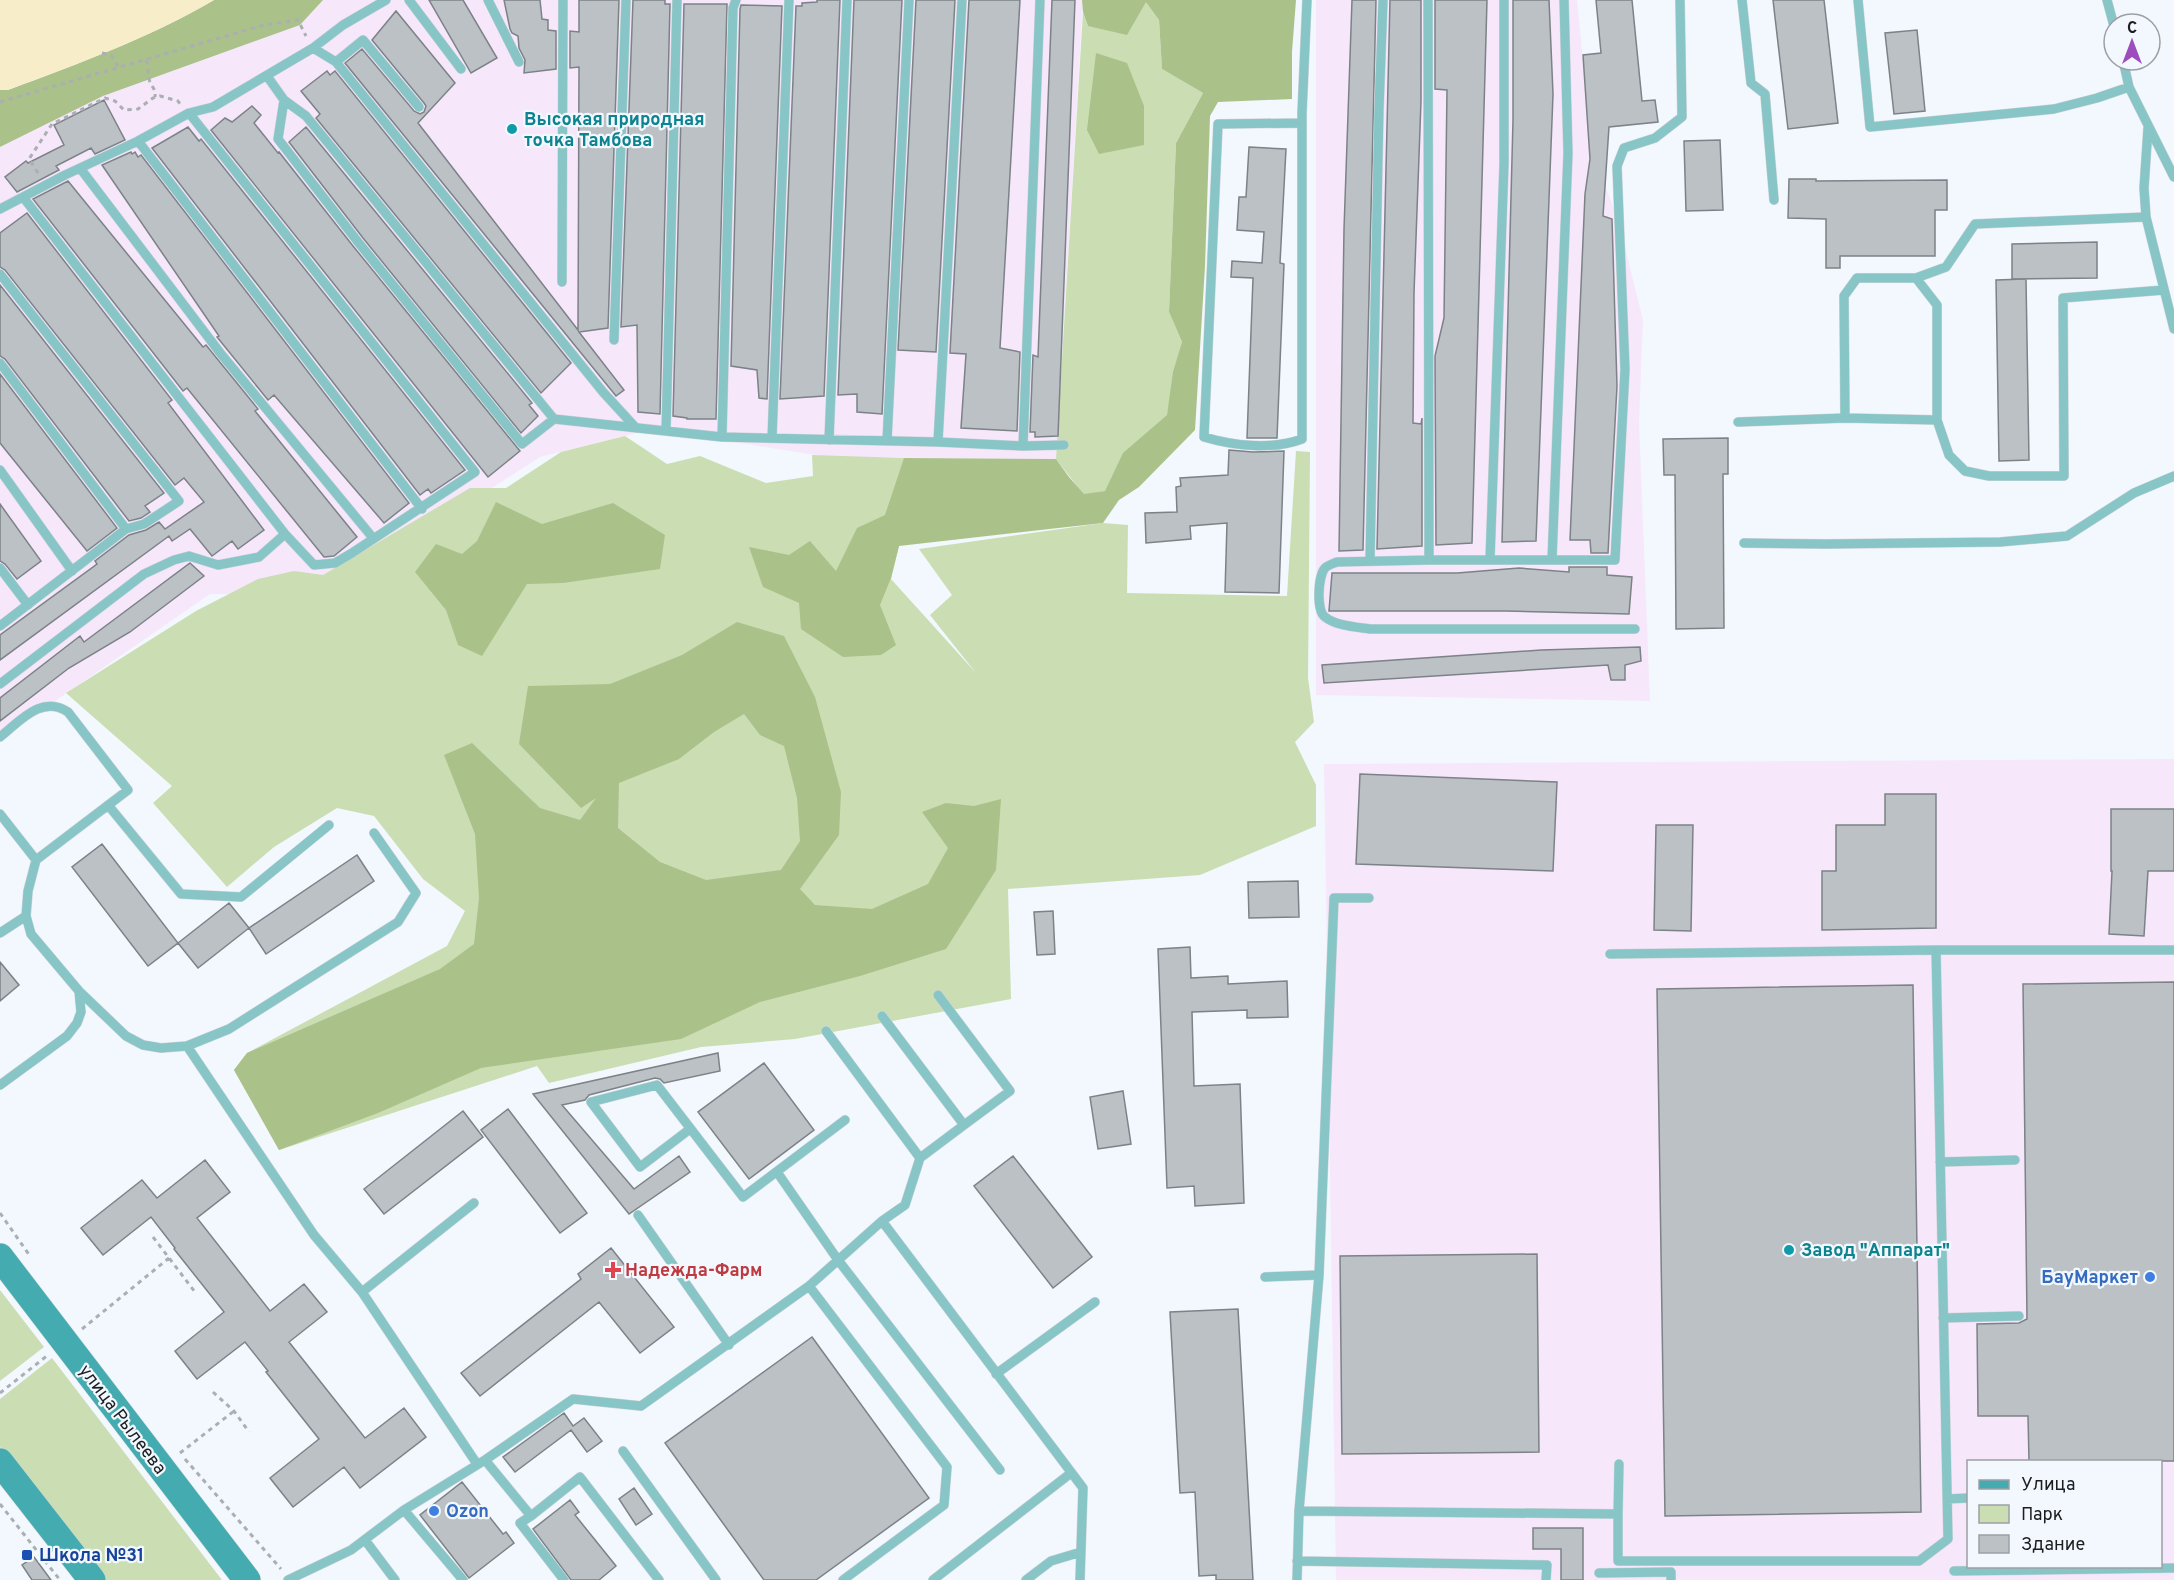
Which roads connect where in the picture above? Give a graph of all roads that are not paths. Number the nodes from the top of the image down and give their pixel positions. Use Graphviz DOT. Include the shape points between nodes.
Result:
graph roads {
  1 [pos="386,0"];
  2 [pos="409,0"];
  3 [pos="488,0"];
  4 [pos="563,0"];
  5 [pos="626,0"];
  6 [pos="677,0"];
  7 [pos="736,0"];
  8 [pos="789,0"];
  9 [pos="847,0"];
  10 [pos="909,0"];
  11 [pos="962,0"];
  12 [pos="1040,0"];
  13 [pos="1307,0"];
  14 [pos="1383,0"];
  15 [pos="1428,0"];
  16 [pos="1503,0"];
  17 [pos="1564,0"];
  18 [pos="1680,0"];
  19 [pos="1742,0"];
  20 [pos="1858,0"];
  21 [pos="313,48"];
  22 [pos="336,62"];
  23 [pos="519,62"];
  24 [pos="461,69"];
  25 [pos="2126,72"];
  26 [pos="267,76"];
  27 [pos="2129,87"];
  28 [pos="284,100"];
  29 [pos="419,107"];
  30 [pos="189,113"];
  31 [pos="1302,123"];
  32 [pos="2148,128"];
  33 [pos="138,141"];
  34 [pos="80,168"];
  35 [pos="2174,177"];
  36 [pos="22,197"];
  37 [pos="1774,200"];
  38 [pos="0,209"];
  39 [pos="2145,217"];
  40 [pos="0,274"];
  41 [pos="1916,278"];
  42 [pos="562,282"];
  43 [pos="2164,290"];
  44 [pos="2174,329"];
  45 [pos="614,340"];
  46 [pos="0,363"];
  47 [pos="1845,418"];
  48 [pos="554,419"];
  49 [pos="1936,420"];
  50 [pos="1737,422"];
  51 [pos="636,428"];
  52 [pos="666,431"];
  53 [pos="722,437"];
  54 [pos="772,438"];
  55 [pos="829,440"];
  56 [pos="887,441"];
  57 [pos="938,442"];
  58 [pos="1064,444"];
  59 [pos="1023,446"];
  60 [pos="0,470"];
  61 [pos="2174,476"];
  62 [pos="422,509"];
  63 [pos="126,529"];
  64 [pos="285,534"];
  65 [pos="373,538"];
  66 [pos="1744,543"];
  67 [pos="1429,560"];
  68 [pos="1490,560"];
  69 [pos="1552,560"];
  70 [pos="1370,561"];
  71 [pos="0,568"];
  72 [pos="72,571"];
  73 [pos="28,605"];
  74 [pos="0,626"];
  75 [pos="1635,629"];
  76 [pos="0,684"];
  77 [pos="0,737"];
  78 [pos="108,805"];
  79 [pos="0,814"];
  80 [pos="329,825"];
  81 [pos="374,833"];
  82 [pos="36,860"];
  83 [pos="1369,898"];
  84 [pos="26,916"];
  85 [pos="0,933"];
  86 [pos="1936,950"];
  87 [pos="2174,950"];
  88 [pos="1610,954"];
  89 [pos="79,991"];
  90 [pos="938,995"];
  91 [pos="882,1016"];
  92 [pos="826,1031"];
  93 [pos="187,1046"];
  94 [pos="0,1085"];
  95 [pos="845,1120"];
  96 [pos="964,1125"];
  97 [pos="690,1129"];
  98 [pos="920,1158"];
  99 [pos="2015,1160"];
  100 [pos="1940,1162"];
  101 [pos="777,1172"];
  102 [pos="474,1203"];
  103 [pos="638,1215"];
  104 [pos="882,1221"];
  105 [pos="0,1257"];
  106 [pos="838,1260"];
  107 [pos="1319,1275"];
  108 [pos="1265,1277"];
  109 [pos="809,1286"];
  110 [pos="362,1292"];
  111 [pos="1095,1302"];
  112 [pos="2019,1316"];
  113 [pos="1943,1318"];
  114 [pos="729,1345"];
  115 [pos="996,1374"];
  116 [pos="622,1451"];
  117 [pos="0,1462"];
  118 [pos="481,1462"];
  119 [pos="1619,1464"];
  120 [pos="1000,1470"];
  121 [pos="1071,1473"];
  122 [pos="1947,1498"];
  123 [pos="1967,1498"];
  124 [pos="404,1510"];
  125 [pos="1299,1511"];
  126 [pos="1618,1514"];
  127 [pos="531,1516"];
  128 [pos="365,1540"];
  129 [pos="1081,1552"];
  130 [pos="1298,1560"];
  131 [pos="2174,1568"];
  132 [pos="1954,1571"];
  133 [pos="1599,1573"];
  134 [pos="289,1579"];
  135 [pos="92,1580"];
  136 [pos="247,1580"];
  137 [pos="395,1580"];
  138 [pos="463,1580"];
  139 [pos="564,1580"];
  140 [pos="659,1580"];
  141 [pos="716,1580"];
  142 [pos="843,1580"];
  143 [pos="933,1580"];
  144 [pos="1026,1580"];
  145 [pos="1080,1580"];
  146 [pos="1297,1580"];
  147 [pos="1546,1580"];
  148 [pos="1671,1580"];
  1 -- 21 [label="lane"];
  2 -- 24 [label="lane"];
  3 -- 23 [label="lane"];
  4 -- 42 [label="lane"];
  5 -- 45 [label="lane"];
  6 -- 52 [label="lane"];
  7 -- 53 [label="lane"];
  8 -- 54 [label="lane"];
  9 -- 55 [label="lane"];
  10 -- 56 [label="lane"];
  11 -- 57 [label="lane"];
  12 -- 59 [label="lane"];
  13 -- 31 [label="lane"];
  14 -- 70 [label="lane"];
  15 -- 67 [label="lane"];
  16 -- 68 [label="lane" via="1503,164"];
  17 -- 69 [label="lane" via="1568,153"];
  18 -- 69 [label="lane" via="1682,117 1655,138 1624,148 1617,166 1625,369 1615,560"];
  19 -- 37 [label="lane" via="1751,82 1765,94"];
  20 -- 27 [label="lane" via="1869,127 2054,108"];
  21 -- 22 [label="lane"];
  21 -- 26 [label="lane"];
  22 -- 29 [label="lane" via="363,40"];
  22 -- 51 [label="lane"];
  25 -- 27 [label="lane"];
  26 -- 28 [label="lane"];
  26 -- 30 [label="lane" via="213,107"];
  27 -- 32 [label="lane"];
  28 -- 48 [label="lane" via="306,116"];
  28 -- 48 [label="lane" via="278,139 522,444"];
  30 -- 33 [label="lane"];
  30 -- 62 [label="lane" via="475,472"];
  31 -- 31 [label="lane" via="1218,124 1204,437 1224,443 1286,445 1302,439"];
  32 -- 35 [label="lane"];
  32 -- 39 [label="lane"];
  33 -- 34 [label="lane"];
  33 -- 62 [label="lane"];
  34 -- 36 [label="lane"];
  34 -- 65 [label="lane" via="221,354"];
  36 -- 38 [label="lane"];
  36 -- 64 [label="lane"];
  39 -- 41 [label="lane" via="1975,224 1946,267"];
  39 -- 43 [label="lane"];
  40 -- 63 [label="lane" via="179,501 144,524"];
  41 -- 47 [label="lane" via="1857,278 1844,296"];
  41 -- 49 [label="lane" via="1936,305"];
  43 -- 44 [label="lane"];
  43 -- 49 [label="lane" via="2063,298 2064,476 1989,476 1965,471 1949,454"];
  46 -- 63 [label="lane"];
  47 -- 49 [label="lane"];
  47 -- 50 [label="lane"];
  48 -- 51 [label="lane"];
  51 -- 52 [label="lane"];
  52 -- 53 [label="lane"];
  53 -- 54 [label="lane"];
  54 -- 55 [label="lane"];
  55 -- 56 [label="lane"];
  56 -- 57 [label="lane"];
  57 -- 59 [label="lane"];
  58 -- 59 [label="lane"];
  60 -- 72 [label="lane"];
  61 -- 66 [label="lane" via="2134,493 2067,536 1988,542"];
  62 -- 65 [label="lane"];
  63 -- 72 [label="lane"];
  64 -- 65 [label="lane" via="314,565 335,563"];
  64 -- 76 [label="lane" via="259,556 218,565 189,556 144,574"];
  67 -- 68 [label="lane"];
  67 -- 70 [label="lane"];
  68 -- 69 [label="lane"];
  70 -- 75 [label="lane" via="1327,566 1319,605 1325,617 1370,629"];
  71 -- 73 [label="lane"];
  72 -- 73 [label="lane"];
  73 -- 74 [label="lane"];
  77 -- 78 [label="lane" via="37,708 61,707 128,790"];
  78 -- 80 [label="lane" via="181,894 241,897"];
  78 -- 82 [label="lane"];
  79 -- 82 [label="lane"];
  81 -- 93 [label="lane" via="416,893 398,922 229,1029"];
  82 -- 84 [label="lane"];
  83 -- 107 [label="lane" via="1334,898"];
  84 -- 85 [label="lane"];
  84 -- 89 [label="lane" via="31,934"];
  86 -- 87 [label="lane"];
  86 -- 88 [label="lane"];
  86 -- 100 [label="lane"];
  89 -- 93 [label="lane" via="126,1036 143,1045"];
  89 -- 94 [label="lane" via="81,1012 67,1036"];
  90 -- 96 [label="lane" via="1010,1091"];
  91 -- 96 [label="lane"];
  92 -- 98 [label="lane"];
  93 -- 110 [label="lane" via="314,1235"];
  95 -- 101 [label="lane"];
  96 -- 98 [label="lane"];
  97 -- 97 [label="lane" via="657,1085 591,1102 640,1167"];
  97 -- 101 [label="lane" via="743,1197"];
  98 -- 104 [label="lane" via="905,1205"];
  99 -- 100 [label="lane"];
  100 -- 113 [label="lane"];
  101 -- 106 [label="lane"];
  102 -- 110 [label="lane"];
  103 -- 114 [label="lane"];
  104 -- 106 [label="lane"];
  104 -- 115 [label="lane"];
  105 -- 136 [label="main road, улица Рылеева"];
  106 -- 109 [label="lane"];
  106 -- 120 [label="lane"];
  107 -- 108 [label="lane"];
  107 -- 125 [label="lane"];
  109 -- 114 [label="lane"];
  109 -- 142 [label="lane" via="947,1467 944,1505"];
  110 -- 118 [label="lane"];
  111 -- 115 [label="lane"];
  112 -- 113 [label="lane"];
  113 -- 122 [label="lane"];
  114 -- 118 [label="lane" via="641,1406 573,1399"];
  115 -- 121 [label="lane"];
  116 -- 141 [label="lane"];
  117 -- 135 [label="main road"];
  118 -- 124 [label="lane"];
  118 -- 127 [label="lane"];
  119 -- 126 [label="lane"];
  121 -- 129 [label="lane" via="1083,1488"];
  121 -- 143 [label="lane"];
  122 -- 123 [label="lane"];
  122 -- 126 [label="lane" via="1948,1539 1919,1561 1618,1560"];
  124 -- 128 [label="lane"];
  124 -- 138 [label="lane"];
  125 -- 126 [label="lane"];
  125 -- 130 [label="lane"];
  127 -- 139 [label="lane" via="520,1523"];
  127 -- 140 [label="lane" via="580,1477"];
  128 -- 134 [label="lane"];
  128 -- 137 [label="lane"];
  129 -- 144 [label="lane" via="1051,1562"];
  129 -- 145 [label="lane"];
  130 -- 146 [label="lane"];
  130 -- 147 [label="lane" via="1547,1565"];
  131 -- 132 [label="lane"];
  133 -- 148 [label="lane" via="1671,1572"];
}
